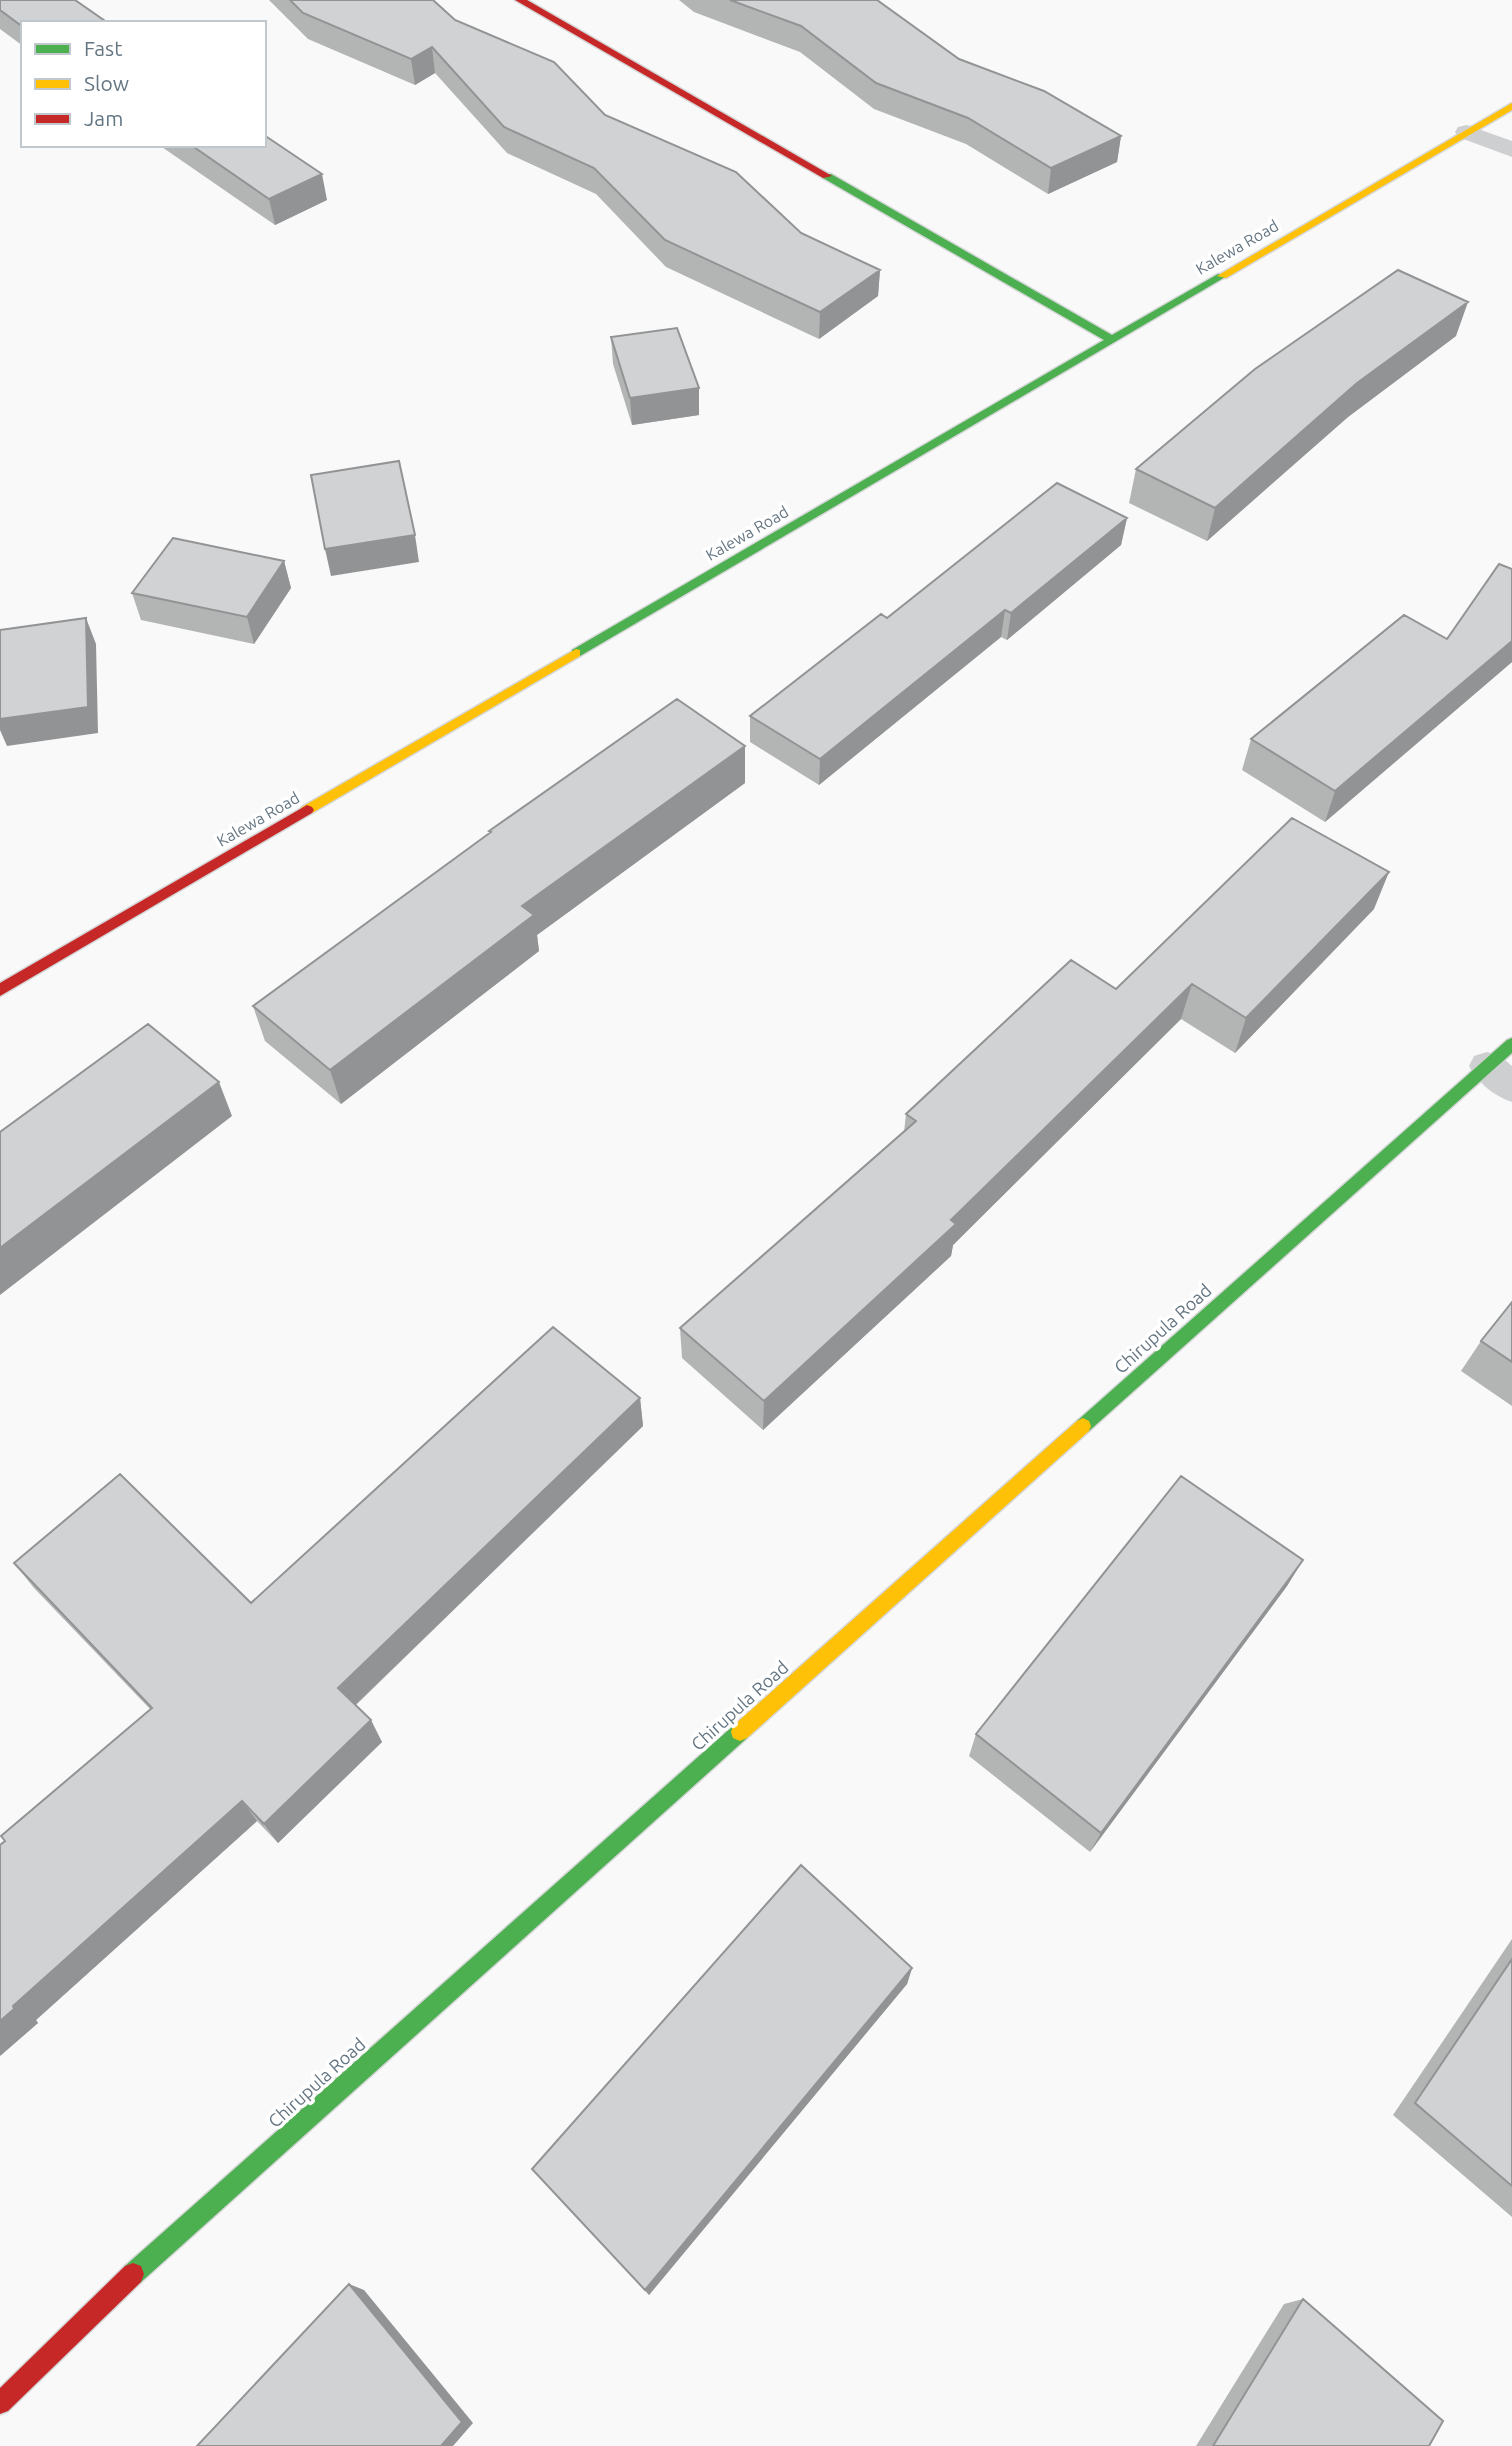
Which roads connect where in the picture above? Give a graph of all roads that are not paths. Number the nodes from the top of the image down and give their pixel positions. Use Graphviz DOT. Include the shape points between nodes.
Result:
graph roads {
  1 [pos="520,0"];
  2 [pos="1512,106"];
  3 [pos="1467,132"];
  4 [pos="1512,150"];
  5 [pos="1112,340"];
  6 [pos="0,990"];
  7 [pos="1504,1065"];
  8 [pos="0,2403"];
  1 -- 5 [label="street"];
  2 -- 3 [label="street, Kalewa Road"];
  3 -- 4 [label="street"];
  3 -- 5 [label="street, Kalewa Road"];
  5 -- 6 [label="street, Kalewa Road"];
  7 -- 8 [label="street, Chirupula Road" via="153,2255"];
}
